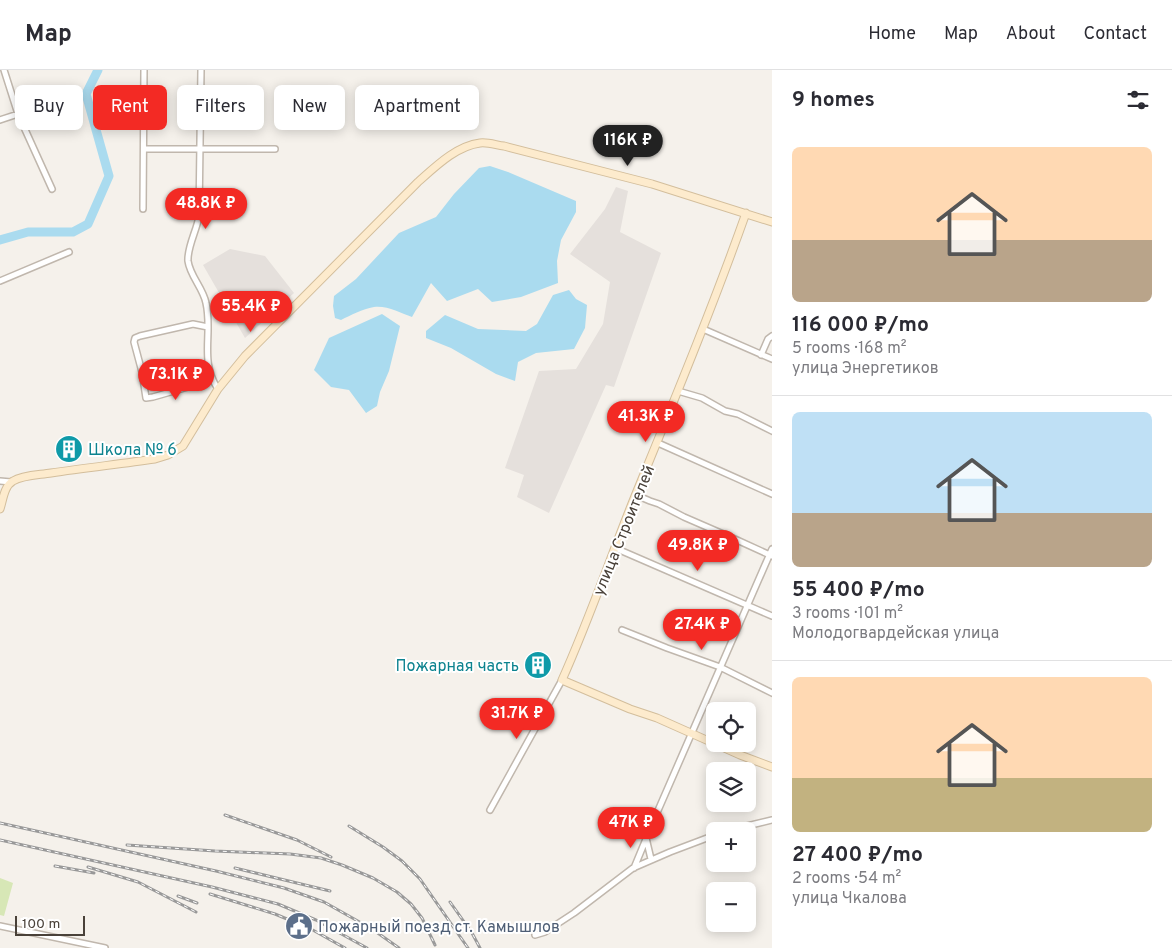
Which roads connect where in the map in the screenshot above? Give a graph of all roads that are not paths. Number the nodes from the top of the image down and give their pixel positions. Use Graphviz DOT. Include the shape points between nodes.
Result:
graph roads {
  1 [pos="4,70"];
  2 [pos="144,70"];
  3 [pos="201,70"];
  4 [pos="15,105"];
  5 [pos="15,115"];
  6 [pos="0,120"];
  7 [pos="25,130"];
  8 [pos="144,149"];
  9 [pos="199,149"];
  10 [pos="276,149"];
  11 [pos="52,189"];
  12 [pos="143,209"];
  13 [pos="746,213"];
  14 [pos="772,222"];
  15 [pos="69,252"];
  16 [pos="0,281"];
  17 [pos="208,327"];
  18 [pos="703,329"];
  19 [pos="772,336"];
  20 [pos="761,355"];
  21 [pos="772,359"];
  22 [pos="202,383"];
  23 [pos="218,389"];
  24 [pos="678,391"];
  25 [pos="772,431"];
  26 [pos="658,442"];
  27 [pos="0,481"];
  28 [pos="11,482"];
  29 [pos="772,494"];
  30 [pos="636,496"];
  31 [pos="0,509"];
  32 [pos="615,548"];
  33 [pos="772,549"];
  34 [pos="771,556"];
  35 [pos="748,605"];
  36 [pos="772,616"];
  37 [pos="622,630"];
  38 [pos="720,667"];
  39 [pos="562,680"];
  40 [pos="772,693"];
  41 [pos="692,734"];
  42 [pos="772,767"];
  43 [pos="490,810"];
  44 [pos="772,820"];
  45 [pos="756,824"];
  46 [pos="646,838"];
  47 [pos="706,838"];
  48 [pos="652,859"];
  49 [pos="633,868"];
  50 [pos="0,926"];
  51 [pos="536,935"];
  52 [pos="105,948"];
  1 -- 4 [label="street"];
  2 -- 8 [label="street"];
  3 -- 9 [label="street"];
  5 -- 6 [label="street"];
  7 -- 11 [label="street"];
  8 -- 9 [label="street"];
  8 -- 12 [label="street"];
  9 -- 10 [label="street"];
  9 -- 17 [label="street" via="199,216 188,261 205,298"];
  13 -- 14 [label="street"];
  13 -- 18 [label="street, улица Строителей"];
  13 -- 23 [label="street" via="652,184 504,146 479,143 457,152 418,182 250,350"];
  15 -- 16 [label="street"];
  17 -- 22 [label="street" via="193,324 140,336 134,342 146,398"];
  17 -- 23 [label="street" via="209,371"];
  18 -- 20 [label="street"];
  18 -- 24 [label="street, улица Строителей"];
  19 -- 20 [label="street"];
  20 -- 21 [label="street"];
  23 -- 28 [label="street" via="187,440 168,455"];
  24 -- 25 [label="street" via="702,398 713,406"];
  24 -- 26 [label="street, улица Строителей"];
  26 -- 29 [label="street"];
  26 -- 30 [label="street, улица Строителей"];
  27 -- 28 [label="street"];
  28 -- 31 [label="street" via="5,490"];
  30 -- 32 [label="street, улица Строителей"];
  30 -- 34 [label="street"];
  32 -- 35 [label="street"];
  32 -- 39 [label="street, улица Строителей"];
  33 -- 34 [label="street"];
  34 -- 35 [label="street"];
  35 -- 36 [label="street"];
  35 -- 38 [label="street"];
  37 -- 38 [label="street"];
  38 -- 40 [label="street"];
  38 -- 41 [label="street"];
  39 -- 41 [label="street"];
  39 -- 43 [label="street, улица Строителей"];
  41 -- 42 [label="street"];
  41 -- 46 [label="street"];
  44 -- 45 [label="street"];
  46 -- 48 [label="street"];
  46 -- 49 [label="street"];
  47 -- 48 [label="street"];
  48 -- 49 [label="street"];
  49 -- 51 [label="street" via="574,913"];
  50 -- 52 [label="street"];
}
